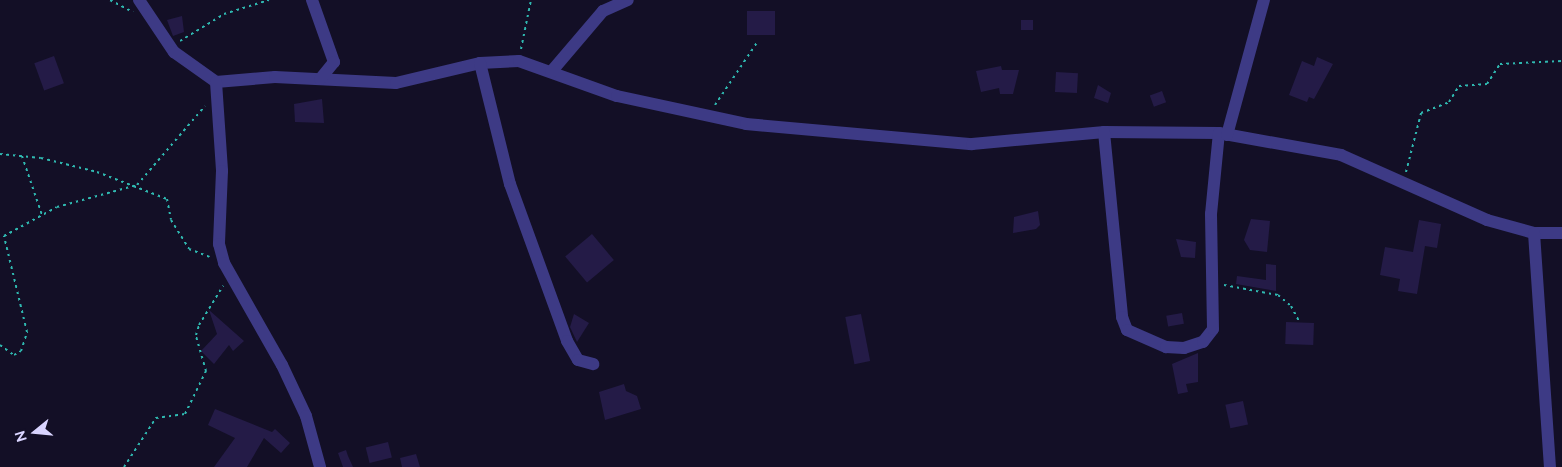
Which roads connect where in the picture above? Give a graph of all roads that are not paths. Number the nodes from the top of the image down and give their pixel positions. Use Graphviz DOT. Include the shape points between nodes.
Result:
graph roads {
  1 [pos="139,0"];
  2 [pos="312,0"];
  3 [pos="628,0"];
  4 [pos="1264,0"];
  5 [pos="480,63"];
  6 [pos="551,72"];
  7 [pos="320,79"];
  8 [pos="216,86"];
  9 [pos="1104,132"];
  10 [pos="1223,134"];
  11 [pos="1534,232"];
  12 [pos="1562,233"];
  13 [pos="593,364"];
  14 [pos="320,467"];
  15 [pos="1550,467"];
  1 -- 8 [label="street" via="168,45"];
  2 -- 7 [label="street" via="334,62"];
  3 -- 6 [label="street" via="602,10"];
  4 -- 10 [label="street"];
  5 -- 6 [label="street" via="519,61"];
  5 -- 7 [label="street" via="396,83"];
  5 -- 13 [label="street" via="510,184 568,341 578,360"];
  6 -- 9 [label="street" via="617,96 706,117 972,144"];
  7 -- 8 [label="street" via="275,77"];
  8 -- 14 [label="street" via="222,171 219,244 225,266 282,365 306,416"];
  9 -- 10 [label="street"];
  9 -- 10 [label="street" via="1118,283 1127,330 1166,347 1203,342 1212,329 1211,214"];
  10 -- 11 [label="street" via="1341,155 1487,220"];
  11 -- 12 [label="street"];
  11 -- 15 [label="street"];
}
